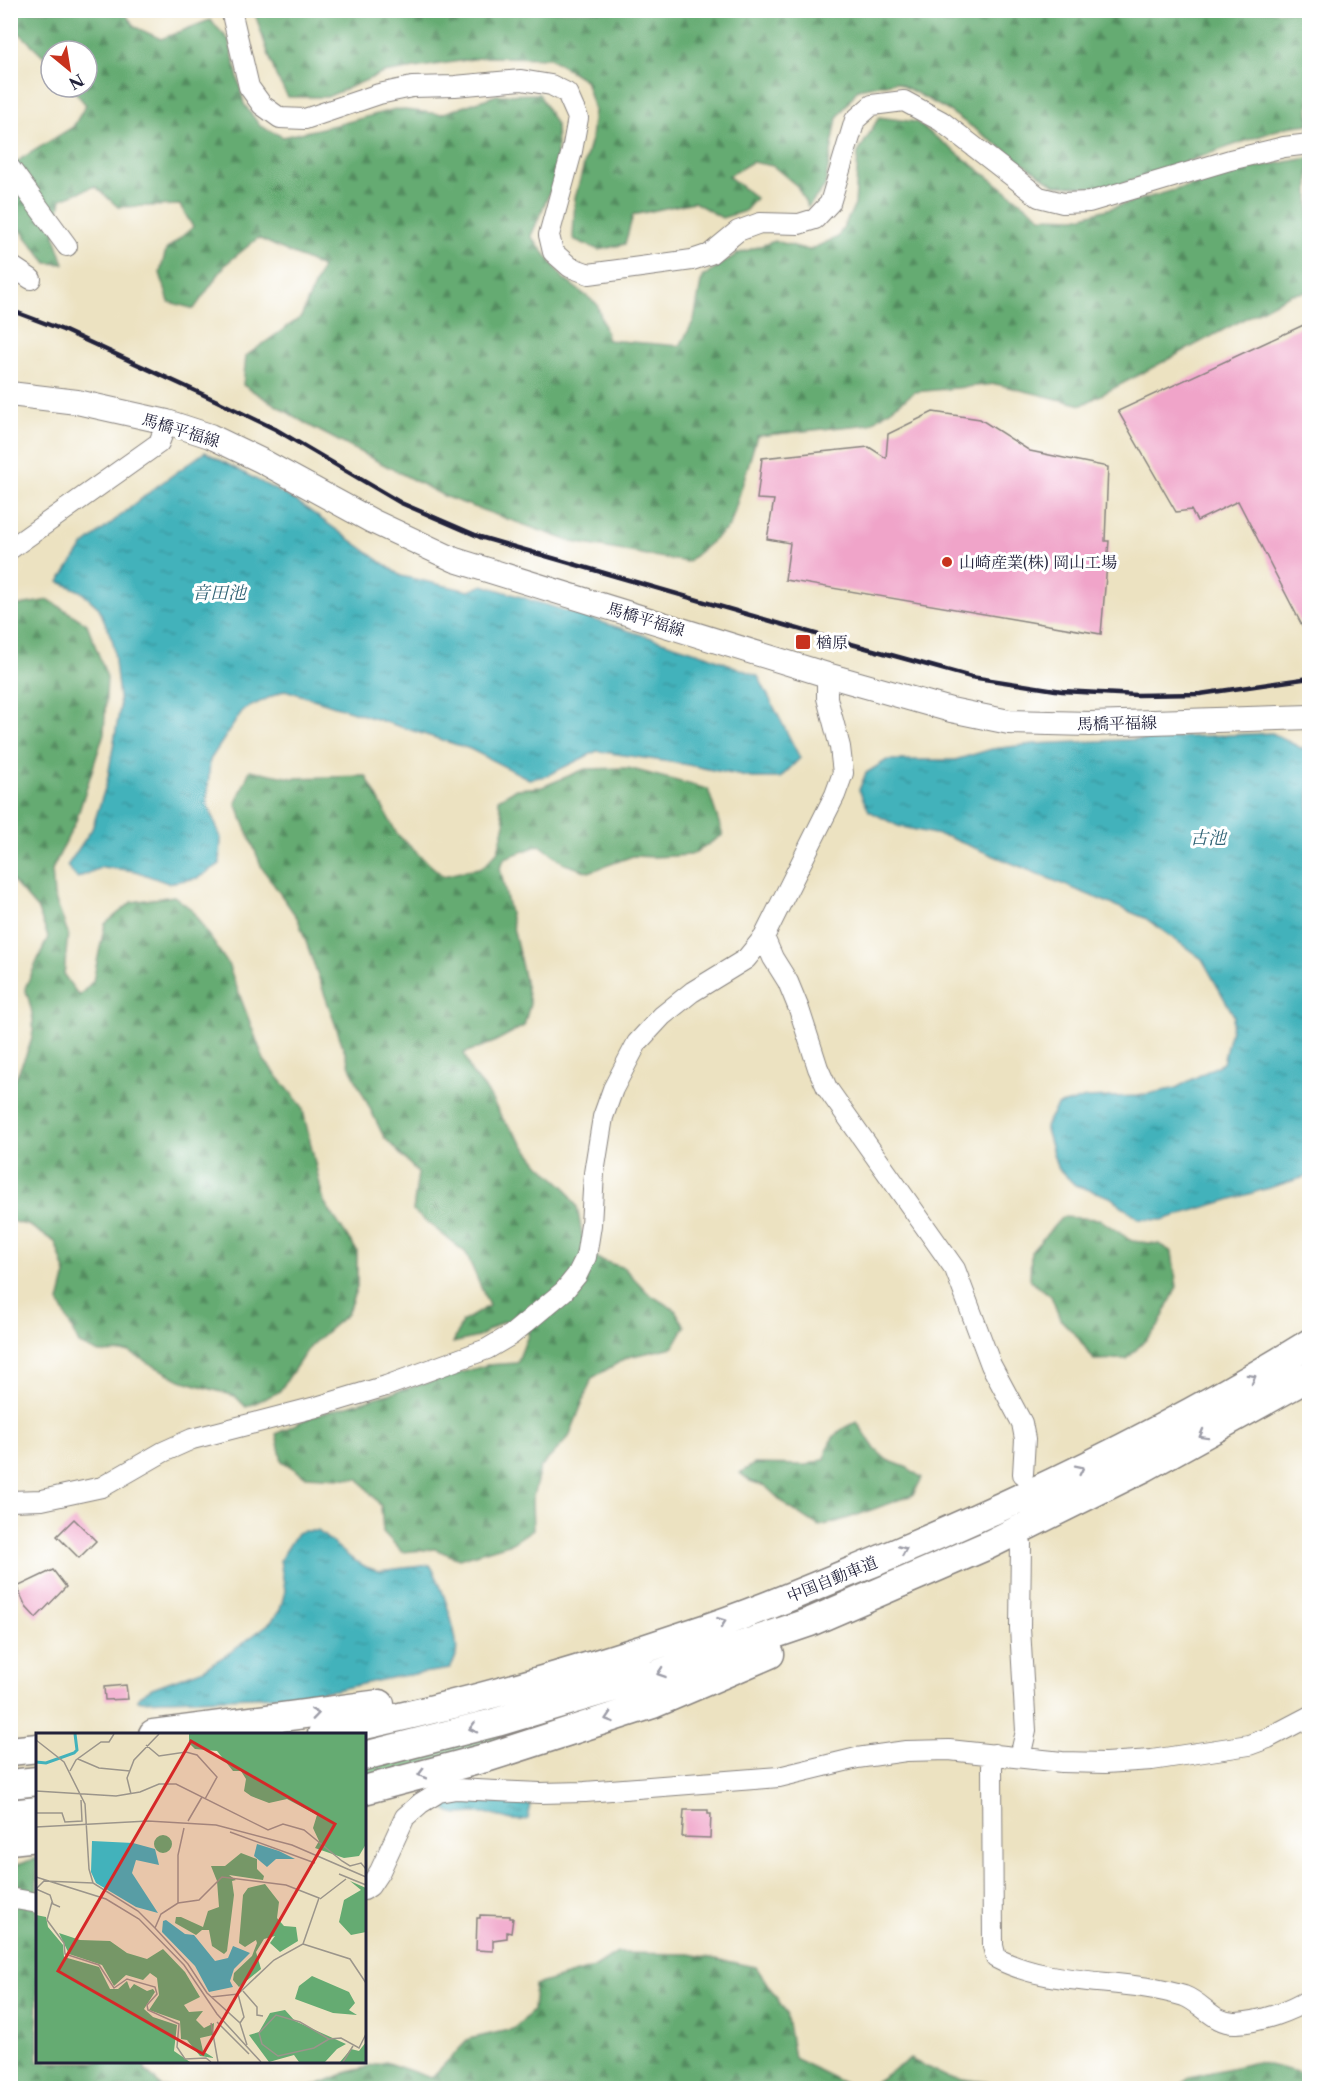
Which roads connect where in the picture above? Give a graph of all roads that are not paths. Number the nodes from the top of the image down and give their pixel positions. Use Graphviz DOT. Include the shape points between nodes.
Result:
graph roads {
  1 [pos="231,10"];
  2 [pos="1310,144"];
  3 [pos="10,168"];
  4 [pos="67,246"];
  5 [pos="10,264"];
  6 [pos="31,279"];
  7 [pos="10,394"];
  8 [pos="167,422"];
  9 [pos="10,549"];
  10 [pos="827,675"];
  11 [pos="1310,717"];
  12 [pos="765,936"];
  13 [pos="1310,1343"];
  14 [pos="1310,1376"];
  15 [pos="1023,1474"];
  16 [pos="10,1501"];
  17 [pos="1022,1543"];
  18 [pos="986,1546"];
  19 [pos="690,1634"];
  20 [pos="1310,1716"];
  21 [pos="161,1733"];
  22 [pos="327,1733"];
  23 [pos="36,1748"];
  24 [pos="10,1751"];
  25 [pos="993,1754"];
  26 [pos="366,1755"];
  27 [pos="1020,1757"];
  28 [pos="36,1781"];
  29 [pos="10,1784"];
  30 [pos="366,1789"];
  31 [pos="36,1811"];
  32 [pos="10,1814"];
  33 [pos="36,1837"];
  34 [pos="10,1840"];
  35 [pos="366,1889"];
  36 [pos="10,1898"];
  37 [pos="36,1903"];
  38 [pos="1310,1999"];
  1 -- 2 [label="street" via="249,87 262,105 280,118 305,119 412,87 521,80 550,85 567,93 578,118 549,235 553,252 570,267 589,274 692,260 710,254 738,231 760,223 799,224 815,219 830,203 855,120 872,105 904,101 941,121 1039,197 1063,203 1089,202 1230,160"];
  3 -- 4 [label="street"];
  5 -- 6 [label="street"];
  7 -- 8 [label="main road, 馬橋平福線" via="77,402"];
  8 -- 9 [label="street" via="159,443"];
  8 -- 10 [label="main road, 馬橋平福線" via="252,456 372,521 455,560"];
  10 -- 11 [label="main road, 馬橋平福線" via="1009,722 1090,724"];
  10 -- 12 [label="street" via="827,698 843,773"];
  12 -- 15 [label="street" via="788,982 827,1088 955,1269 991,1365 1022,1423"];
  12 -- 16 [label="street" via="746,959 692,992 637,1043 603,1117 586,1257 564,1291 511,1335 487,1349 386,1386 192,1439 102,1487 42,1500"];
  19 -- 13 [label="highway, 中国自動車道, one-way" via="972,1521 1126,1447"];
  14 -- 18 [label="highway, 中国自動車道, one-way" via="1145,1467"];
  17 -- 27 [label="street" via="1020,1628 1026,1731"];
  18 -- 26 [label="highway, 中国自動車道, one-way" via="810,1622 655,1676"];
  18 -- 30 [label="highway, one-way" via="855,1617 653,1704 489,1756"];
  21 -- 19 [label="highway, one-way" via="372,1706 629,1644"];
  19 -- 22 [label="highway, 中国自動車道" via="536,1682"];
  20 -- 27 [label="street" via="1249,1745 1152,1760 1105,1764"];
  23 -- 24 [label="highway"];
  25 -- 27 [label="street"];
  25 -- 35 [label="street" via="906,1751 779,1777 597,1791 438,1792 405,1817 380,1872"];
  25 -- 38 [label="street" via="996,1958 1040,1973 1153,1988 1187,1997 1222,2022 1265,2018"];
  28 -- 29 [label="highway"];
  31 -- 32 [label="highway"];
  33 -- 34 [label="highway"];
  36 -- 37 [label="street"];
}
